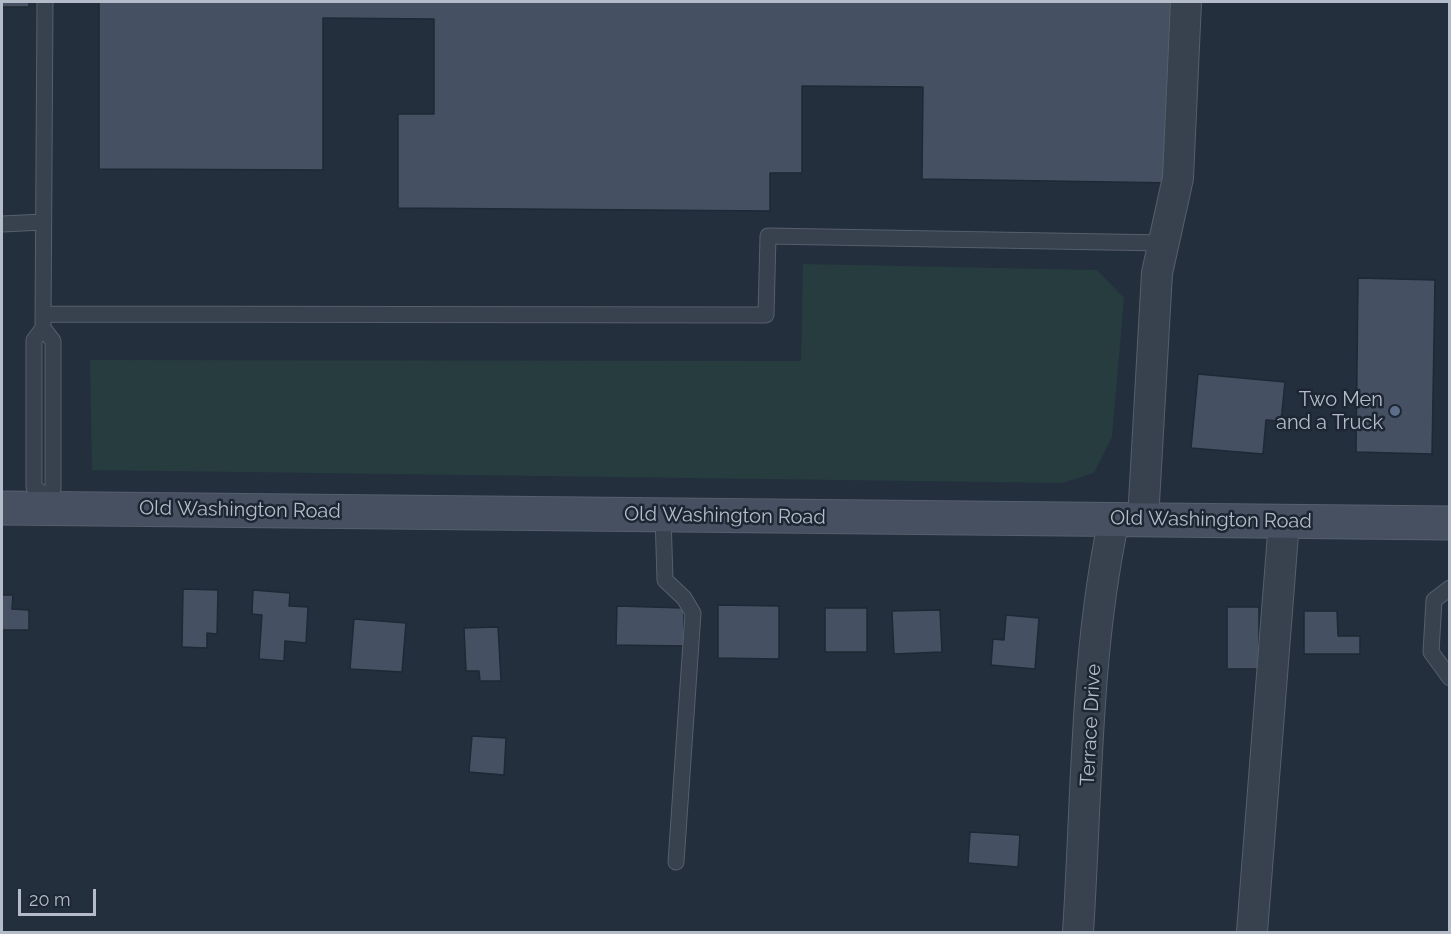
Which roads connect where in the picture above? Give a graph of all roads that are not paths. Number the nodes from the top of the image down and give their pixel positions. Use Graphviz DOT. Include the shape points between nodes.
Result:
graph roads {
  1 [pos="45,2"];
  2 [pos="1186,2"];
  3 [pos="43,222"];
  4 [pos="2,224"];
  5 [pos="1164,243"];
  6 [pos="43,321"];
  7 [pos="44,502"];
  8 [pos="2,508"];
  9 [pos="663,515"];
  10 [pos="1129,520"];
  11 [pos="1284,521"];
  12 [pos="1449,523"];
  13 [pos="1449,588"];
  14 [pos="1449,678"];
  15 [pos="676,862"];
  16 [pos="1078,933"];
  17 [pos="1252,933"];
  1 -- 3 [label="lane"];
  2 -- 5 [label="street, Terrace Drive" via="1178,178"];
  3 -- 4 [label="lane"];
  3 -- 6 [label="lane"];
  5 -- 6 [label="lane" via="768,236 766,315"];
  5 -- 10 [label="street, Terrace Drive" via="1157,273"];
  6 -- 7 [label="lane" via="34,340 34,487"];
  7 -- 8 [label="main road, Old Washington Road"];
  7 -- 9 [label="main road, Old Washington Road"];
  9 -- 10 [label="main road, Old Washington Road"];
  9 -- 15 [label="lane" via="665,580 693,613"];
  10 -- 11 [label="main road, Old Washington Road"];
  10 -- 16 [label="street, Terrace Drive" via="1103,571 1096,625"];
  11 -- 12 [label="main road, Old Washington Road"];
  11 -- 17 [label="street"];
  13 -- 14 [label="lane" via="1434,600 1431,652"];
}
